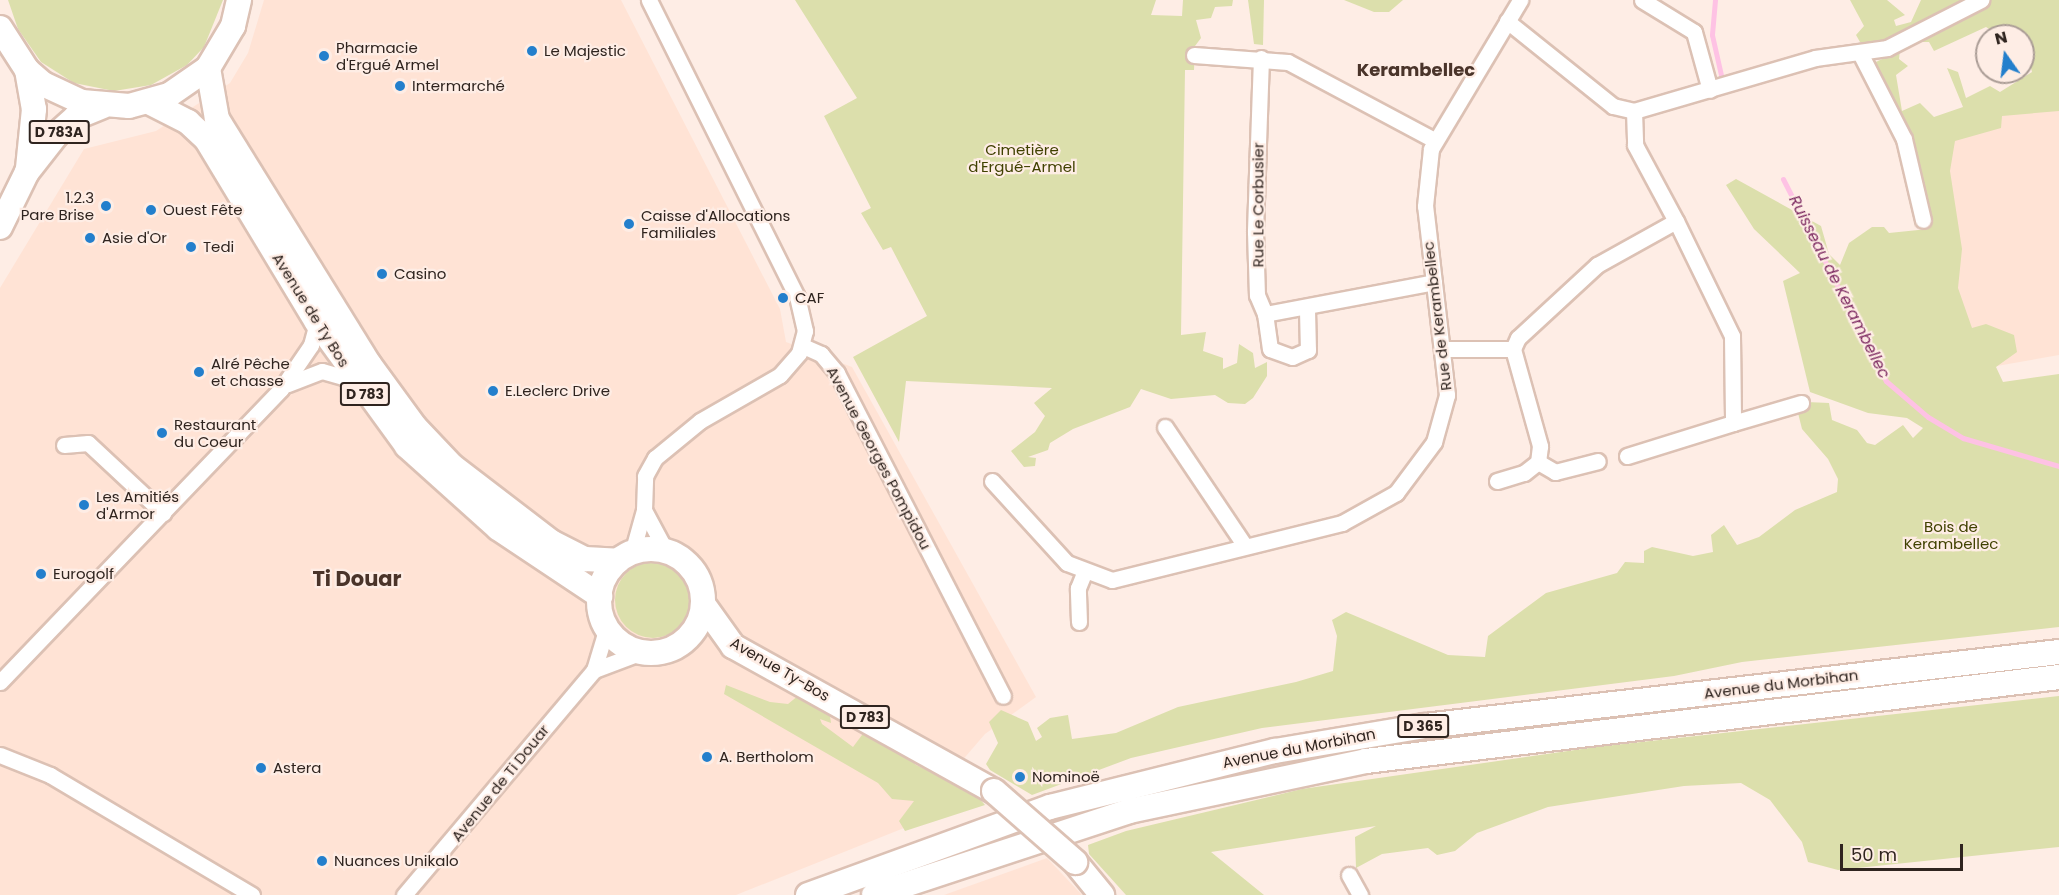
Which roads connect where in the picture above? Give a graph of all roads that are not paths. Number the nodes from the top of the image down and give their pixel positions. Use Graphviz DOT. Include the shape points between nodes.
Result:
graph roads {
  1 [pos="240,0"];
  2 [pos="649,0"];
  3 [pos="1520,0"];
  4 [pos="1642,0"];
  5 [pos="1981,0"];
  6 [pos="1507,21"];
  7 [pos="0,28"];
  8 [pos="1860,53"];
  9 [pos="1194,55"];
  10 [pos="1262,58"];
  11 [pos="208,68"];
  12 [pos="27,70"];
  13 [pos="1710,90"];
  14 [pos="151,103"];
  15 [pos="103,106"];
  16 [pos="1634,111"];
  17 [pos="1434,140"];
  18 [pos="27,172"];
  19 [pos="1923,220"];
  20 [pos="1676,221"];
  21 [pos="0,227"];
  22 [pos="1434,282"];
  23 [pos="1307,310"];
  24 [pos="1265,314"];
  25 [pos="316,322"];
  26 [pos="803,346"];
  27 [pos="1444,349"];
  28 [pos="1513,349"];
  29 [pos="354,380"];
  30 [pos="281,389"];
  31 [pos="1801,403"];
  32 [pos="1733,423"];
  33 [pos="1165,427"];
  34 [pos="64,445"];
  35 [pos="1627,456"];
  36 [pos="1598,461"];
  37 [pos="1538,462"];
  38 [pos="1497,480"];
  39 [pos="992,481"];
  40 [pos="644,510"];
  41 [pos="163,513"];
  42 [pos="1245,546"];
  43 [pos="666,551"];
  44 [pos="625,557"];
  45 [pos="1084,573"];
  46 [pos="600,596"];
  47 [pos="703,604"];
  48 [pos="1079,622"];
  49 [pos="607,627"];
  50 [pos="681,644"];
  51 [pos="733,646"];
  52 [pos="642,652"];
  53 [pos="2059,652"];
  54 [pos="594,669"];
  55 [pos="2059,677"];
  56 [pos="0,682"];
  57 [pos="1003,696"];
  58 [pos="0,755"];
  59 [pos="1349,875"];
  60 [pos="252,895"];
  61 [pos="404,895"];
  62 [pos="808,895"];
  63 [pos="874,895"];
  64 [pos="1102,895"];
  65 [pos="1360,895"];
  1 -- 11 [label="main road" via="233,26"];
  2 -- 26 [label="street" via="797,297 805,321"];
  3 -- 6 [label="street, Rue de Kerambellec"];
  4 -- 13 [label="street" via="1694,32"];
  5 -- 8 [label="street" via="1893,46"];
  6 -- 16 [label="street" via="1613,106"];
  6 -- 17 [label="street, Rue de Kerambellec"];
  7 -- 12 [label="main road"];
  8 -- 13 [label="street" via="1815,58"];
  8 -- 19 [label="street" via="1904,139"];
  9 -- 10 [label="street"];
  10 -- 17 [label="street" via="1299,67"];
  10 -- 24 [label="street, Rue Le Corbusier" via="1255,232 1258,305"];
  11 -- 14 [label="main road"];
  11 -- 44 [label="main road, Avenue de Ty Bos / D 783" via="217,119 369,364 415,427 459,472 551,542 585,559"];
  12 -- 15 [label="main road" via="62,95"];
  12 -- 18 [label="main road, D 783A" via="34,109"];
  13 -- 16 [label="street"];
  14 -- 15 [label="main road"];
  14 -- 25 [label="main road, Avenue de Ty Bos / D 783" via="188,122 207,140"];
  15 -- 18 [label="main road, D 783A" via="65,126"];
  16 -- 20 [label="street" via="1635,145"];
  17 -- 22 [label="street, Rue de Kerambellec" via="1425,196"];
  18 -- 21 [label="main road, D 783A"];
  20 -- 28 [label="street" via="1598,265 1518,338"];
  20 -- 32 [label="street" via="1730,331"];
  22 -- 23 [label="street"];
  22 -- 27 [label="street, Rue de Kerambellec"];
  23 -- 24 [label="street"];
  23 -- 24 [label="street, Rue Le Corbusier" via="1311,344 1292,357 1270,349"];
  25 -- 29 [label="main road, Avenue de Ty Bos / D 783"];
  25 -- 30 [label="street" via="311,345"];
  26 -- 40 [label="street" via="774,380 700,421 663,448 645,476"];
  26 -- 57 [label="street, Avenue Georges Pompidou" via="821,354 837,373"];
  27 -- 28 [label="street"];
  27 -- 42 [label="street, Rue de Kerambellec" via="1444,414 1428,452 1403,486 1354,518"];
  28 -- 37 [label="street" via="1540,446"];
  29 -- 30 [label="street" via="315,371"];
  29 -- 46 [label="main road, Avenue de Ty Bos / D 783" via="391,428 452,489 514,541"];
  30 -- 41 [label="street"];
  31 -- 32 [label="street"];
  32 -- 35 [label="street"];
  33 -- 42 [label="street"];
  34 -- 41 [label="street" via="88,443"];
  36 -- 37 [label="street" via="1555,472"];
  37 -- 38 [label="street" via="1524,473"];
  39 -- 45 [label="street, Rue de Kerambellec" via="1050,549"];
  40 -- 43 [label="street"];
  40 -- 44 [label="street"];
  41 -- 56 [label="street"];
  42 -- 45 [label="street, Rue de Kerambellec" via="1124,580"];
  43 -- 44 [label="main road"];
  43 -- 47 [label="main road" via="694,571"];
  44 -- 46 [label="main road"];
  45 -- 48 [label="street" via="1078,588"];
  46 -- 49 [label="main road"];
  47 -- 50 [label="main road" via="696,626"];
  47 -- 51 [label="main road, Avenue Ty-Bos / D 783"];
  49 -- 52 [label="main road" via="622,643"];
  49 -- 54 [label="street, Avenue de Ti Douar"];
  50 -- 51 [label="main road, D 783"];
  50 -- 52 [label="main road"];
  51 -- 64 [label="main road, Avenue Ty-Bos / D 783, bridge" via="994,791 1075,862"];
  52 -- 54 [label="street"];
  53 -- 62 [label="main road, Avenue du Morbihan / D 365" via="1425,726 1275,751 1050,807"];
  54 -- 61 [label="street, Avenue de Ti Douar"];
  55 -- 63 [label="main road, Avenue du Morbihan / D 365" via="1345,765 1118,814"];
  58 -- 60 [label="street" via="50,775"];
  59 -- 65 [label="street"];
}
